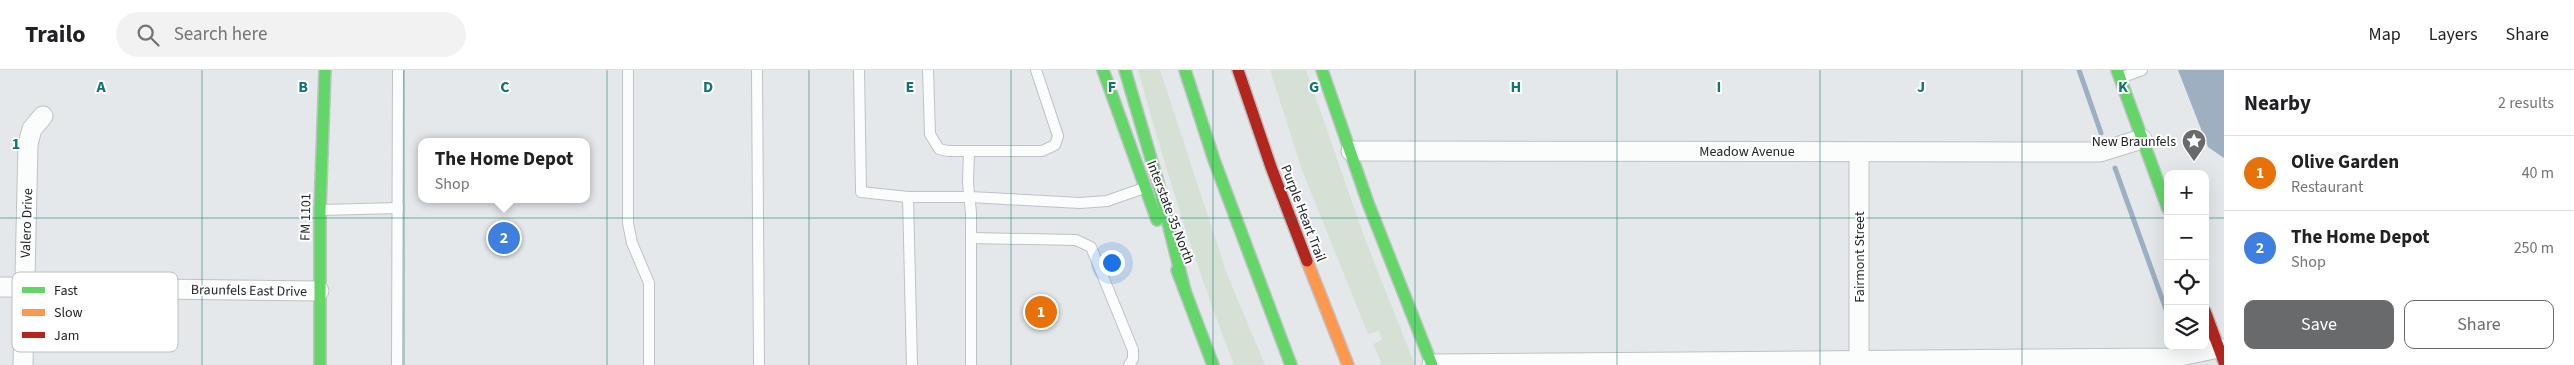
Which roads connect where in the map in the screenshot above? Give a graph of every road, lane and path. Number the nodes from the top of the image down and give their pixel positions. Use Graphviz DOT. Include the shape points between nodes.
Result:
graph roads {
  1 [pos="325,70"];
  2 [pos="398,70"];
  3 [pos="628,70"];
  4 [pos="757,70"];
  5 [pos="859,70"];
  6 [pos="928,70"];
  7 [pos="1036,70"];
  8 [pos="1103,70"];
  9 [pos="1125,70"];
  10 [pos="1185,70"];
  11 [pos="1238,70"];
  12 [pos="1322,70"];
  13 [pos="2142,70"];
  14 [pos="2119,74"];
  15 [pos="43,116"];
  16 [pos="2142,139"];
  17 [pos="1351,151"];
  18 [pos="969,152"];
  19 [pos="1859,152"];
  20 [pos="1145,187"];
  21 [pos="908,197"];
  22 [pos="970,197"];
  23 [pos="2164,198"];
  24 [pos="398,208"];
  25 [pos="320,210"];
  26 [pos="972,238"];
  27 [pos="24,272"];
  28 [pos="178,289"];
  29 [pos="319,291"];
  30 [pos="1185,291"];
  31 [pos="2209,321"];
  32 [pos="23,352"];
  33 [pos="2222,355"];
  34 [pos="1858,362"];
  35 [pos="1432,364"];
  36 [pos="23,365"];
  37 [pos="320,365"];
  38 [pos="397,365"];
  39 [pos="649,365"];
  40 [pos="759,365"];
  41 [pos="912,365"];
  42 [pos="972,365"];
  43 [pos="1129,365"];
  44 [pos="1213,365"];
  45 [pos="1291,365"];
  46 [pos="1348,365"];
  1 -- 25 [label="main road, FM 1101 / FM 1101"];
  2 -- 24 [label="lane"];
  3 -- 39 [label="lane" via="628,223 632,243 649,283"];
  4 -- 40 [label="lane"];
  5 -- 21 [label="lane" via="861,192"];
  6 -- 18 [label="lane" via="933,142 943,151"];
  7 -- 18 [label="lane" via="1057,132 1055,145 1042,152"];
  8 -- 20 [label="main road, Interstate 35 North"];
  9 -- 30 [label="main road"];
  10 -- 45 [label="main road" via="1214,160"];
  11 -- 46 [label="main road, Purple Heart Trail" via="1271,167"];
  12 -- 17 [label="main road"];
  13 -- 14 [label="lane"];
  14 -- 16 [label="main road"];
  15 -- 27 [label="street, Valero Drive" via="32,129 28,144"];
  16 -- 19 [label="street, Meadow Avenue" via="2100,152"];
  16 -- 23 [label="main road"];
  17 -- 19 [label="street, Meadow Avenue"];
  17 -- 35 [label="main road" via="1368,203"];
  18 -- 22 [label="lane"];
  19 -- 34 [label="street, Fairmont Street"];
  20 -- 22 [label="lane" via="1121,198 1092,203"];
  20 -- 30 [label="main road, Interstate 35 North"];
  21 -- 22 [label="lane"];
  21 -- 41 [label="lane"];
  22 -- 26 [label="lane"];
  24 -- 25 [label="lane"];
  24 -- 38 [label="lane"];
  25 -- 29 [label="main road, FM 1101 / FM 1101"];
  26 -- 42 [label="lane"];
  26 -- 43 [label="lane" via="1076,240 1091,247 1133,350"];
  28 -- 29 [label="street, Braunfels East Drive"];
  29 -- 37 [label="main road, FM 1101 / FM 1101"];
  30 -- 44 [label="main road, Interstate 35 North"];
  31 -- 33 [label="main road"];
  32 -- 36 [label="street, Valero Drive"];
  33 -- 34 [label="street"];
  34 -- 35 [label="street"];
}
